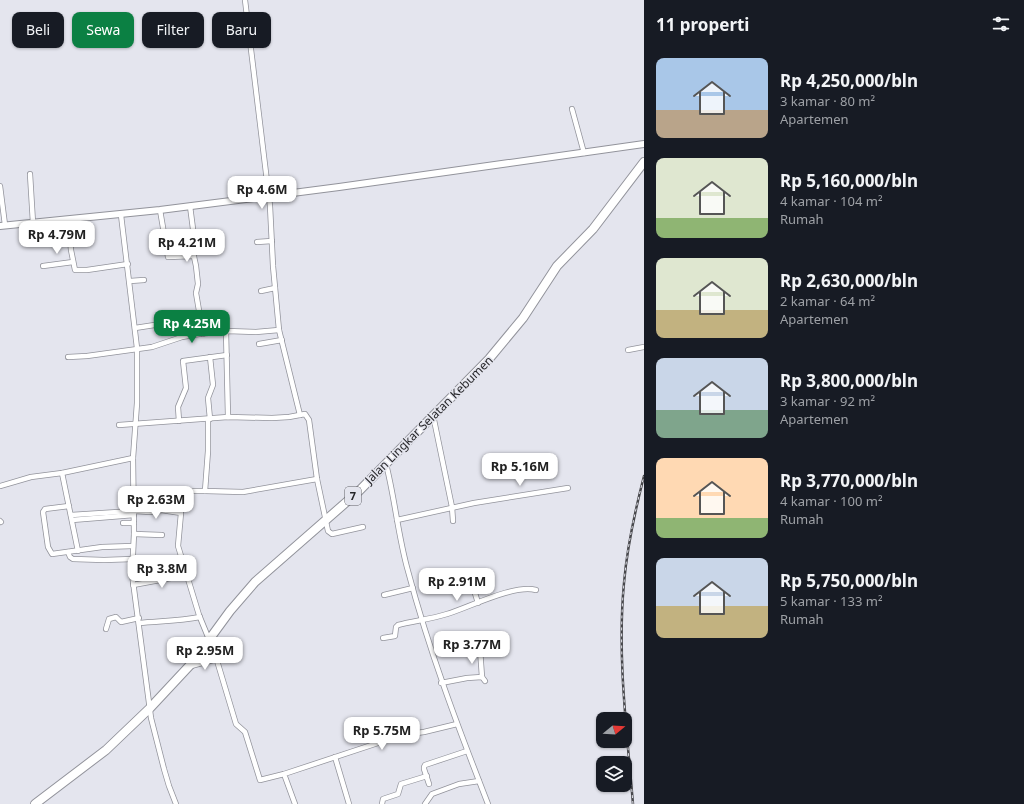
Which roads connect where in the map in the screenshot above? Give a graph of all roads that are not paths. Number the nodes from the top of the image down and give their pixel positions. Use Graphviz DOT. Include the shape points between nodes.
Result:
graph roads {
  1 [pos="245,0"];
  2 [pos="572,109"];
  3 [pos="644,144"];
  4 [pos="584,153"];
  5 [pos="644,162"];
  6 [pos="30,174"];
  7 [pos="0,186"];
  8 [pos="268,196"];
  9 [pos="190,206"];
  10 [pos="160,210"];
  11 [pos="121,215"];
  12 [pos="68,220"];
  13 [pos="33,223"];
  14 [pos="3,226"];
  15 [pos="272,241"];
  16 [pos="258,242"];
  17 [pos="194,256"];
  18 [pos="73,262"];
  19 [pos="128,264"];
  20 [pos="43,266"];
  21 [pos="144,280"];
  22 [pos="130,281"];
  23 [pos="275,288"];
  24 [pos="261,291"];
  25 [pos="200,318"];
  26 [pos="135,328"];
  27 [pos="279,330"];
  28 [pos="226,331"];
  29 [pos="202,334"];
  30 [pos="282,340"];
  31 [pos="259,344"];
  32 [pos="644,347"];
  33 [pos="137,348"];
  34 [pos="628,350"];
  35 [pos="227,355"];
  36 [pos="68,356"];
  37 [pos="210,357"];
  38 [pos="300,415"];
  39 [pos="433,415"];
  40 [pos="228,416"];
  41 [pos="209,419"];
  42 [pos="179,422"];
  43 [pos="136,424"];
  44 [pos="119,425"];
  45 [pos="133,458"];
  46 [pos="386,464"];
  47 [pos="62,473"];
  48 [pos="317,479"];
  49 [pos="0,486"];
  50 [pos="568,488"];
  51 [pos="205,491"];
  52 [pos="134,494"];
  53 [pos="69,506"];
  54 [pos="452,507"];
  55 [pos="134,513"];
  56 [pos="72,518"];
  57 [pos="326,520"];
  58 [pos="397,520"];
  59 [pos="453,521"];
  60 [pos="124,523"];
  61 [pos="134,523"];
  62 [pos="364,527"];
  63 [pos="134,534"];
  64 [pos="162,535"];
  65 [pos="133,546"];
  66 [pos="78,551"];
  67 [pos="68,552"];
  68 [pos="133,559"];
  69 [pos="187,575"];
  70 [pos="133,585"];
  71 [pos="413,588"];
  72 [pos="474,590"];
  73 [pos="536,590"];
  74 [pos="384,595"];
  75 [pos="478,603"];
  76 [pos="200,617"];
  77 [pos="139,620"];
  78 [pos="422,620"];
  79 [pos="106,629"];
  80 [pos="383,638"];
  81 [pos="210,640"];
  82 [pos="480,649"];
  83 [pos="216,659"];
  84 [pos="189,666"];
  85 [pos="442,683"];
  86 [pos="150,708"];
  87 [pos="457,724"];
  88 [pos="467,751"];
  89 [pos="335,757"];
  90 [pos="284,774"];
  91 [pos="427,776"];
  92 [pos="479,781"];
  93 [pos="429,784"];
  94 [pos="35,804"];
  95 [pos="176,804"];
  96 [pos="295,804"];
  97 [pos="349,804"];
  98 [pos="382,804"];
  99 [pos="425,804"];
  100 [pos="488,804"];
  1 -- 8 [label="street"];
  2 -- 4 [label="street"];
  3 -- 4 [label="street"];
  4 -- 8 [label="street"];
  5 -- 39 [label="highway, Jalan Lingkar Selatan Kebumen / 7" via="593,229 557,266 506,340"];
  6 -- 13 [label="street"];
  7 -- 14 [label="street"];
  8 -- 9 [label="street"];
  8 -- 15 [label="street"];
  9 -- 10 [label="street"];
  9 -- 17 [label="street" via="193,229 190,238"];
  10 -- 11 [label="street"];
  10 -- 17 [label="street" via="168,258"];
  11 -- 12 [label="street"];
  11 -- 19 [label="street"];
  12 -- 13 [label="street"];
  12 -- 18 [label="street"];
  13 -- 14 [label="street"];
  15 -- 16 [label="street"];
  15 -- 23 [label="street"];
  17 -- 25 [label="street"];
  18 -- 19 [label="street" via="77,270"];
  18 -- 20 [label="street"];
  19 -- 22 [label="street"];
  21 -- 22 [label="street"];
  22 -- 26 [label="street"];
  23 -- 24 [label="street"];
  23 -- 27 [label="street"];
  25 -- 26 [label="street"];
  25 -- 29 [label="street"];
  26 -- 33 [label="street"];
  27 -- 28 [label="street"];
  27 -- 30 [label="street"];
  28 -- 29 [label="street"];
  28 -- 35 [label="street"];
  29 -- 33 [label="street" via="182,337 152,347"];
  30 -- 31 [label="street"];
  30 -- 38 [label="street"];
  32 -- 34 [label="street"];
  33 -- 36 [label="street" via="87,356"];
  33 -- 43 [label="street"];
  35 -- 37 [label="street"];
  35 -- 40 [label="street"];
  37 -- 41 [label="street" via="213,385 208,398"];
  37 -- 42 [label="street" via="183,360 186,388 178,407"];
  38 -- 40 [label="street" via="282,418"];
  38 -- 48 [label="street" via="305,414 309,420"];
  39 -- 46 [label="highway, Jalan Lingkar Selatan Kebumen / 7"];
  39 -- 54 [label="street"];
  40 -- 41 [label="street"];
  41 -- 42 [label="street"];
  41 -- 51 [label="street"];
  42 -- 43 [label="street"];
  43 -- 44 [label="street"];
  43 -- 45 [label="street"];
  45 -- 47 [label="street"];
  45 -- 52 [label="street"];
  46 -- 57 [label="highway, Jalan Lingkar Selatan Kebumen / 7"];
  46 -- 58 [label="street"];
  47 -- 49 [label="street" via="31,477"];
  47 -- 53 [label="street"];
  48 -- 51 [label="street" via="243,492"];
  48 -- 57 [label="street"];
  50 -- 54 [label="street"];
  51 -- 52 [label="street"];
  52 -- 55 [label="street"];
  53 -- 56 [label="street"];
  53 -- 67 [label="street" via="46,509 43,512 50,552"];
  54 -- 58 [label="street"];
  54 -- 59 [label="street"];
  55 -- 56 [label="street"];
  55 -- 61 [label="street"];
  55 -- 69 [label="street" via="161,510 181,513 178,546"];
  56 -- 66 [label="street"];
  57 -- 62 [label="street" via="330,534"];
  57 -- 81 [label="highway, Jalan Lingkar Selatan Kebumen / 7" via="255,582"];
  58 -- 71 [label="street"];
  60 -- 61 [label="street"];
  61 -- 63 [label="street"];
  63 -- 64 [label="street"];
  63 -- 65 [label="street"];
  65 -- 66 [label="street"];
  65 -- 68 [label="street"];
  66 -- 67 [label="street"];
  67 -- 68 [label="street" via="73,559"];
  68 -- 70 [label="street"];
  69 -- 70 [label="street"];
  69 -- 76 [label="street"];
  70 -- 77 [label="street"];
  71 -- 74 [label="street"];
  71 -- 78 [label="street"];
  72 -- 75 [label="street"];
  73 -- 75 [label="street" via="514,590"];
  75 -- 78 [label="street"];
  76 -- 77 [label="street" via="182,620"];
  76 -- 81 [label="street"];
  77 -- 79 [label="street" via="121,622 116,617 109,619"];
  77 -- 86 [label="street"];
  78 -- 80 [label="street" via="397,626 395,636"];
  78 -- 85 [label="street"];
  81 -- 83 [label="street"];
  81 -- 84 [label="highway, Jalan Lingkar Selatan Kebumen / 7"];
  82 -- 85 [label="street" via="483,679 467,678"];
  83 -- 84 [label="street"];
  83 -- 90 [label="street" via="236,724 246,732 260,780"];
  84 -- 86 [label="highway, Jalan Lingkar Selatan Kebumen / 7"];
  85 -- 87 [label="street"];
  86 -- 94 [label="highway, Jalan Lingkar Selatan Kebumen / 7" via="106,750"];
  86 -- 95 [label="street" via="164,769"];
  87 -- 88 [label="street"];
  87 -- 89 [label="street" via="402,735"];
  88 -- 91 [label="street" via="426,764 424,767"];
  88 -- 92 [label="street"];
  89 -- 90 [label="street"];
  89 -- 97 [label="street"];
  90 -- 96 [label="street"];
  91 -- 93 [label="street"];
  91 -- 98 [label="street" via="401,784 398,794 383,799"];
  92 -- 99 [label="street" via="463,782 432,794"];
  92 -- 100 [label="street"];
}
